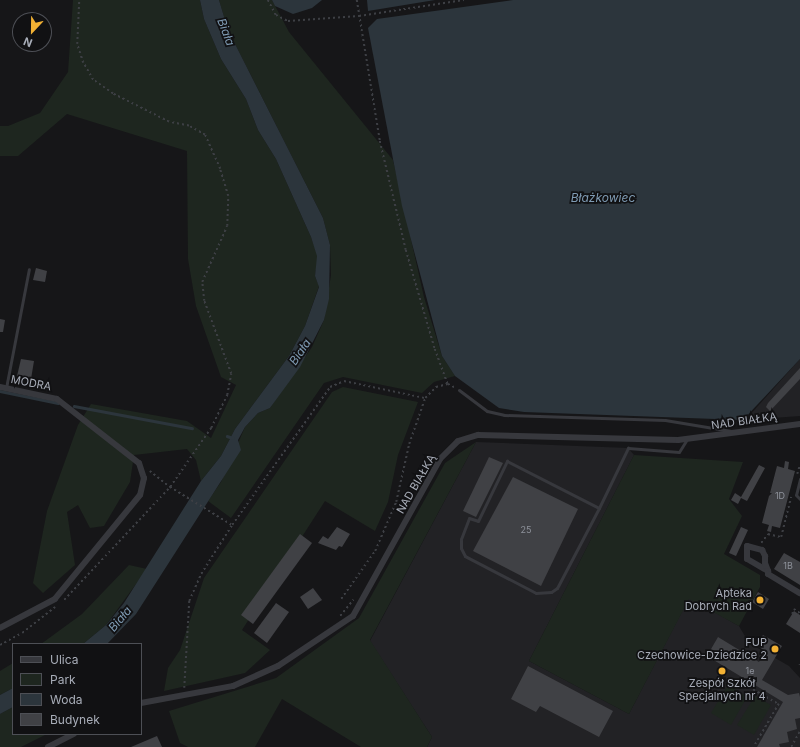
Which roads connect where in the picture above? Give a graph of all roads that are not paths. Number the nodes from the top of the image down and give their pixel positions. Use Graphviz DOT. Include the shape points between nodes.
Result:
graph roads {
  1 [pos="29,270"];
  2 [pos="3,388"];
  3 [pos="459,390"];
  4 [pos="800,424"];
  5 [pos="735,432"];
  6 [pos="687,439"];
  7 [pos="798,479"];
  8 [pos="800,498"];
  9 [pos="599,508"];
  10 [pos="768,571"];
  11 [pos="800,593"];
  12 [pos="0,628"];
  13 [pos="142,703"];
  14 [pos="72,735"];
  15 [pos="48,747"];
  1 -- 2 [label="lane"];
  2 -- 12 [label="street, MODRA" via="57,399 139,463 144,478 140,496 55,599"];
  3 -- 5 [label="lane" via="487,411 504,415 665,420"];
  4 -- 5 [label="street, NAD BIAŁKĄ"];
  5 -- 6 [label="street, NAD BIAŁKĄ"];
  6 -- 9 [label="lane" via="679,452 628,448"];
  6 -- 13 [label="street, NAD BIAŁKĄ" via="478,435 458,441 440,459 353,616 278,666 233,686"];
  7 -- 8 [label="lane" via="796,495"];
  9 -- 9 [label="lane" via="507,461 478,521 469,518 461,539 461,548 466,556 536,593 551,592 557,588"];
  10 -- 10 [label="street" via="749,562 745,556 747,546 758,547 764,552"];
  10 -- 11 [label="street"];
  14 -- 15 [label="street"];
}
